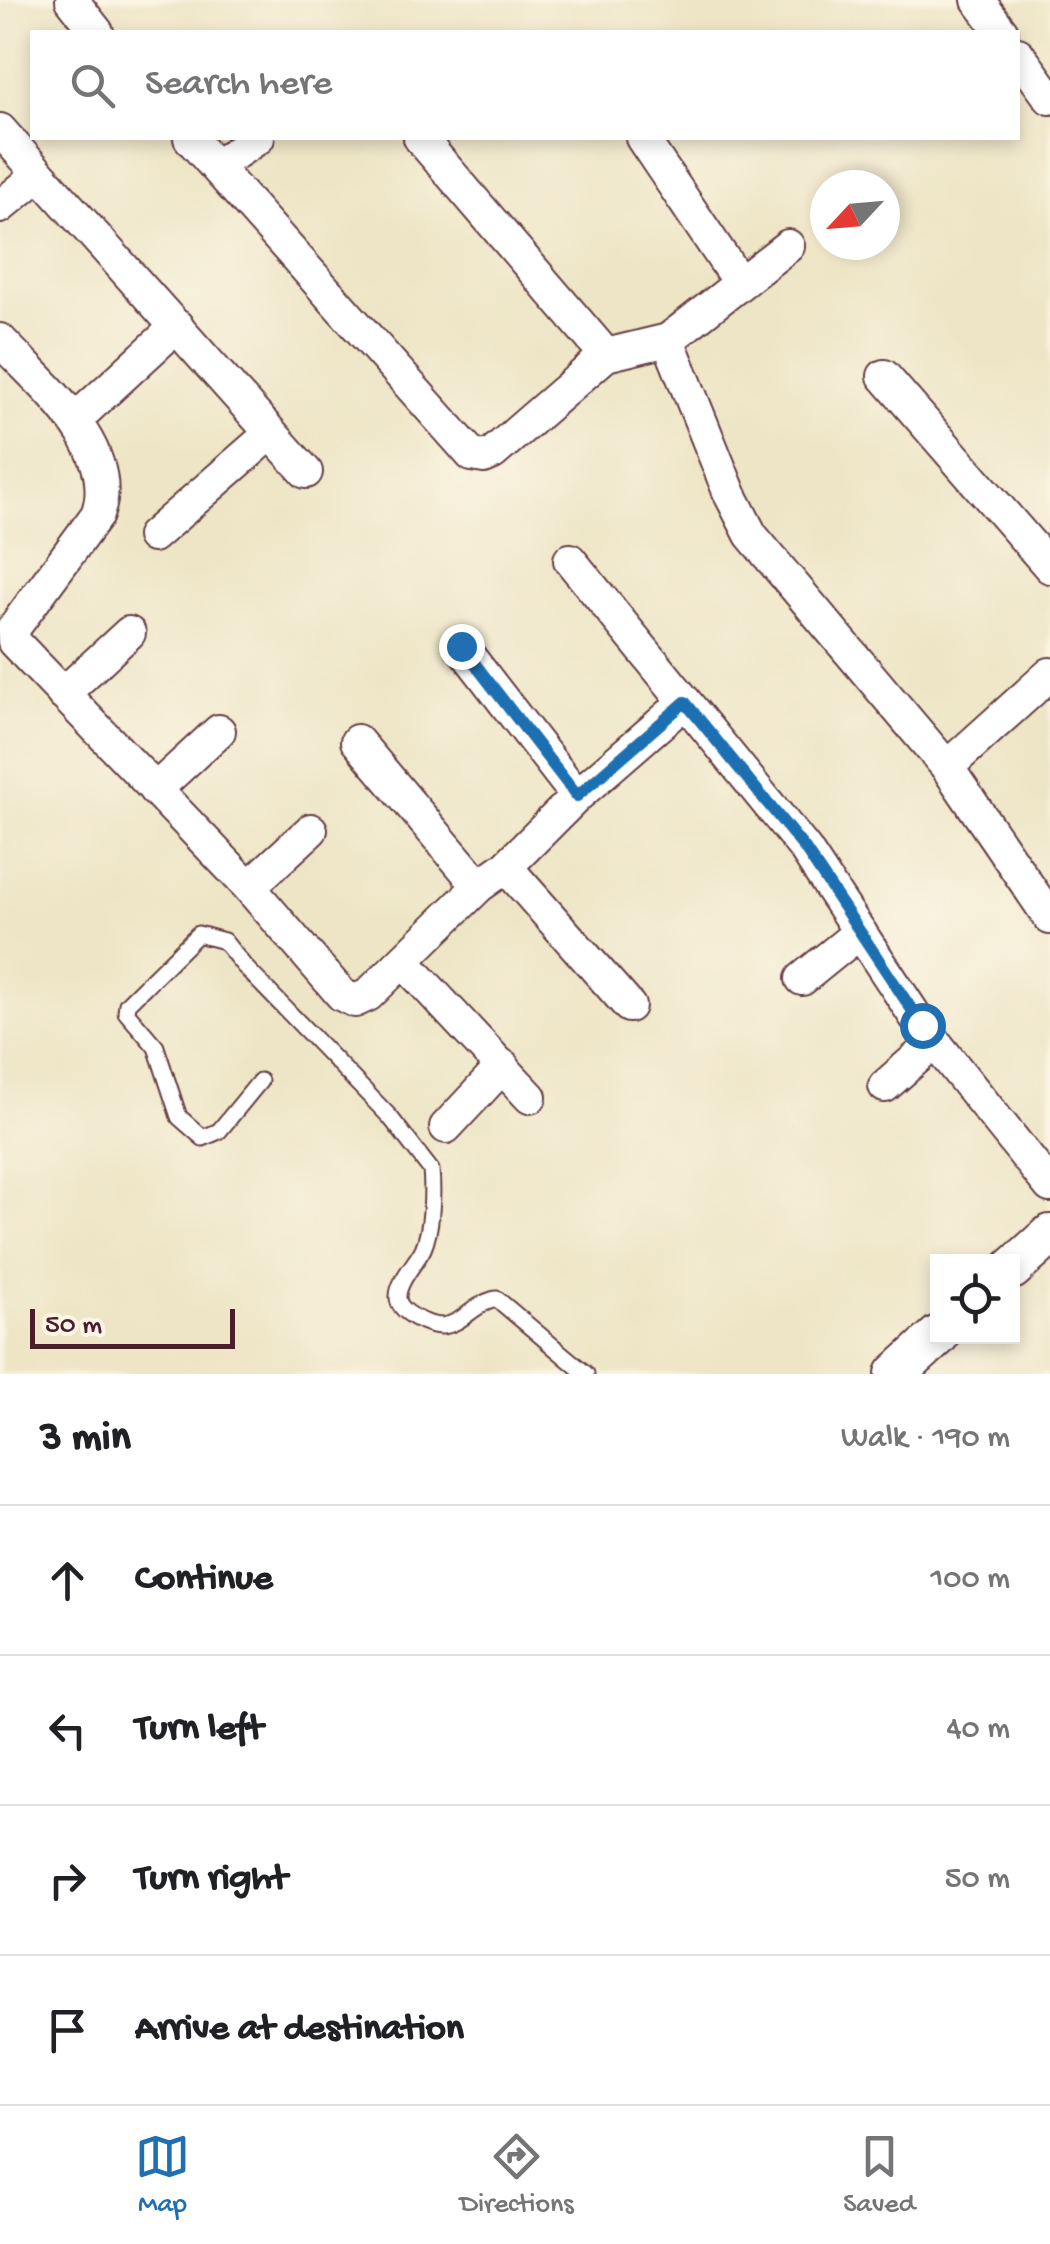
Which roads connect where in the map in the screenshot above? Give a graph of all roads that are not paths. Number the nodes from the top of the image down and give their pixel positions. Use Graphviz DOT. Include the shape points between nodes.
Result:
graph roads {
  1 [pos="72,0"];
  2 [pos="978,0"];
  3 [pos="96,30"];
  4 [pos="1000,30"];
  5 [pos="1020,57"];
  6 [pos="1050,98"];
  7 [pos="0,130"];
  8 [pos="192,140"];
  9 [pos="255,140"];
  10 [pos="422,140"];
  11 [pos="643,140"];
  12 [pos="216,166"];
  13 [pos="38,175"];
  14 [pos="0,207"];
  15 [pos="788,246"];
  16 [pos="740,282"];
  17 [pos="177,326"];
  18 [pos="0,340"];
  19 [pos="668,340"];
  20 [pos="606,355"];
  21 [pos="884,376"];
  22 [pos="75,420"];
  23 [pos="272,433"];
  24 [pos="306,472"];
  25 [pos="153,536"];
  26 [pos="570,560"];
  27 [pos="1050,567"];
  28 [pos="129,632"];
  29 [pos="461,646"];
  30 [pos="1050,674"];
  31 [pos="63,694"];
  32 [pos="685,702"];
  33 [pos="219,730"];
  34 [pos="357,741"];
  35 [pos="947,767"];
  36 [pos="155,790"];
  37 [pos="577,796"];
  38 [pos="310,830"];
  39 [pos="492,876"];
  40 [pos="249,888"];
  41 [pos="1050,918"];
  42 [pos="860,932"];
  43 [pos="404,962"];
  44 [pos="802,979"];
  45 [pos="629,1006"];
  46 [pos="935,1042"];
  47 [pos="502,1066"];
  48 [pos="260,1081"];
  49 [pos="885,1086"];
  50 [pos="530,1097"];
  51 [pos="446,1126"];
  52 [pos="1050,1186"];
  53 [pos="1050,1235"];
  54 [pos="1020,1261"];
  55 [pos="930,1343"];
  56 [pos="586,1374"];
  57 [pos="896,1374"];
  1 -- 3 [label="street"];
  2 -- 4 [label="street"];
  5 -- 6 [label="street"];
  7 -- 13 [label="street"];
  8 -- 12 [label="street"];
  9 -- 12 [label="street"];
  10 -- 20 [label="street"];
  11 -- 16 [label="street"];
  12 -- 20 [label="street" via="472,455 493,453"];
  13 -- 14 [label="street"];
  13 -- 17 [label="street"];
  15 -- 16 [label="street"];
  16 -- 19 [label="street"];
  17 -- 22 [label="street"];
  17 -- 23 [label="street"];
  18 -- 22 [label="street"];
  19 -- 20 [label="street"];
  19 -- 35 [label="street" via="751,535"];
  21 -- 27 [label="street"];
  22 -- 31 [label="street" via="88,440 102,502 12,635"];
  23 -- 24 [label="street"];
  23 -- 25 [label="street"];
  26 -- 32 [label="street"];
  28 -- 31 [label="street"];
  29 -- 37 [label="street"];
  30 -- 35 [label="street"];
  31 -- 36 [label="street"];
  32 -- 37 [label="street"];
  32 -- 42 [label="street" via="805,849"];
  33 -- 36 [label="street"];
  34 -- 39 [label="street"];
  35 -- 41 [label="street"];
  36 -- 40 [label="street"];
  37 -- 39 [label="street"];
  38 -- 40 [label="street"];
  39 -- 43 [label="street"];
  39 -- 45 [label="street"];
  40 -- 43 [label="street" via="342,995 355,1001 368,995"];
  42 -- 44 [label="street"];
  42 -- 46 [label="street"];
  43 -- 47 [label="street"];
  46 -- 49 [label="street"];
  46 -- 52 [label="street"];
  47 -- 50 [label="street"];
  47 -- 51 [label="street"];
  48 -- 56 [label="lane" via="219,1132 203,1138 179,1117 156,1046 126,1012 198,934 224,941 390,1117 431,1170 425,1245 400,1289 402,1308 442,1326 498,1299"];
  53 -- 54 [label="street"];
  55 -- 57 [label="street"];
}
